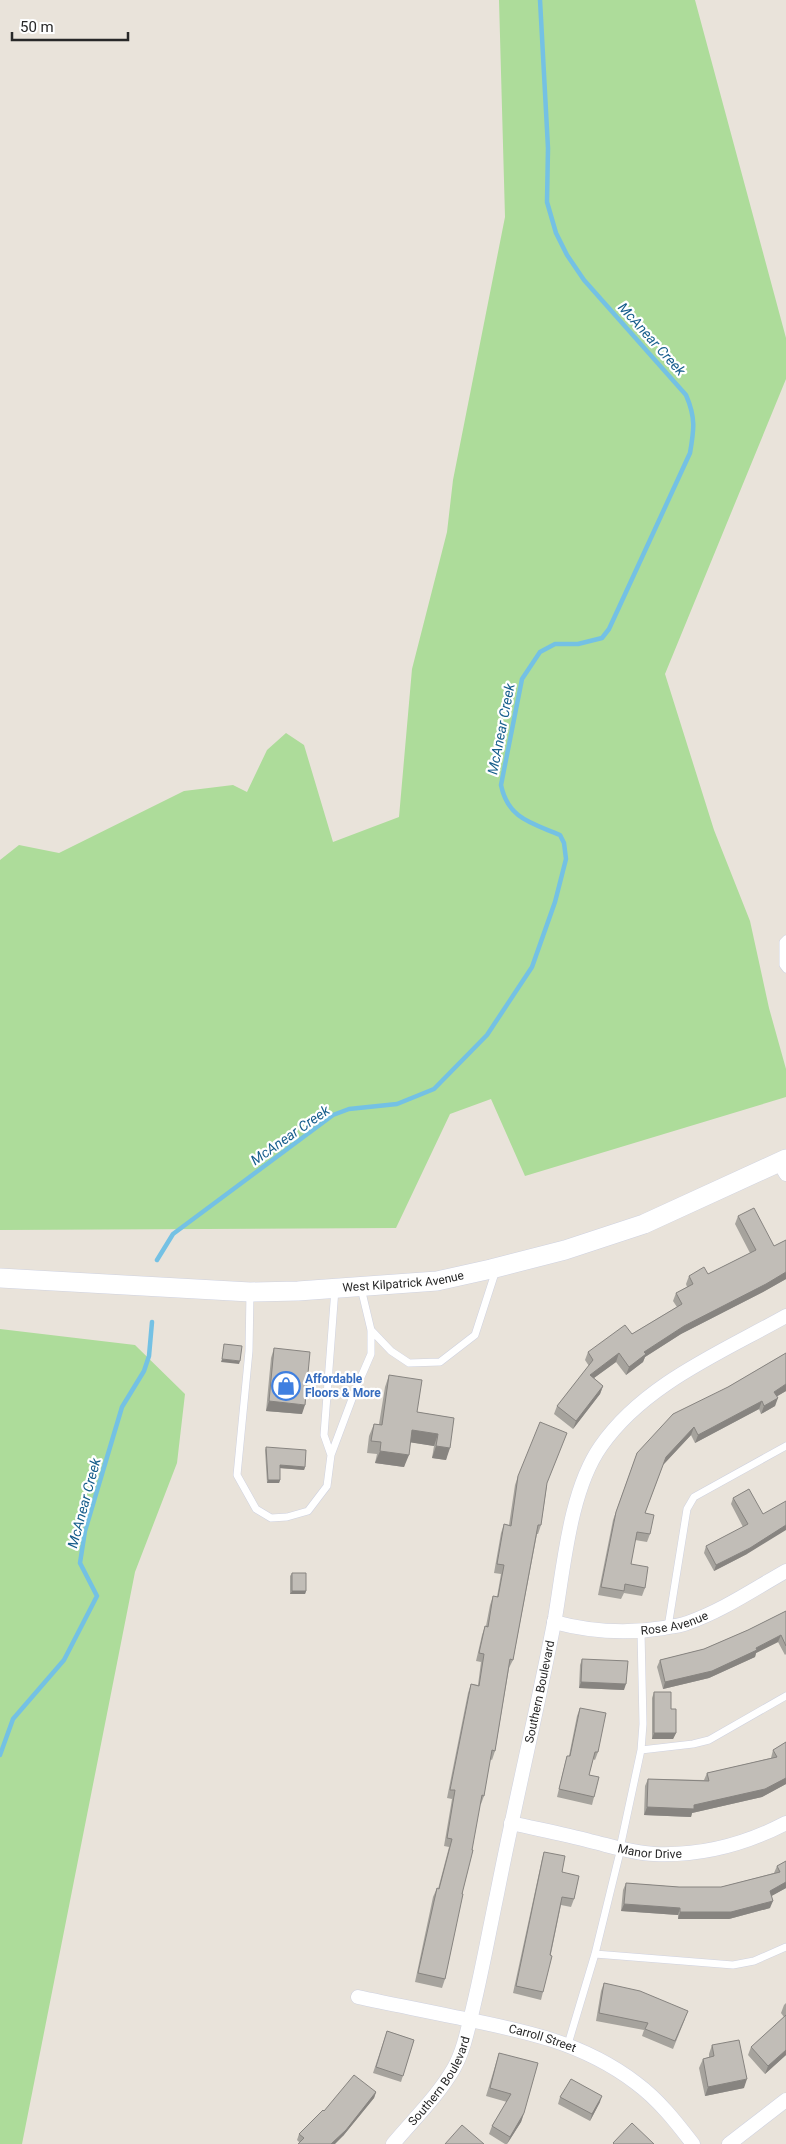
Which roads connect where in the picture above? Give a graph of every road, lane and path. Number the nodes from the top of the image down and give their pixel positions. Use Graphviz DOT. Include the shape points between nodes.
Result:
graph roads {
  1 [pos="786,939"];
  2 [pos="786,969"];
  3 [pos="784,1165"];
  4 [pos="497,1268"];
  5 [pos="0,1278"];
  6 [pos="362,1288"];
  7 [pos="335,1289"];
  8 [pos="250,1292"];
  9 [pos="786,1316"];
  10 [pos="371,1330"];
  11 [pos="786,1446"];
  12 [pos="331,1456"];
  13 [pos="786,1571"];
  14 [pos="554,1622"];
  15 [pos="668,1627"];
  16 [pos="641,1632"];
  17 [pos="786,1696"];
  18 [pos="641,1750"];
  19 [pos="511,1823"];
  20 [pos="786,1823"];
  21 [pos="620,1848"];
  22 [pos="786,1947"];
  23 [pos="595,1954"];
  24 [pos="358,1997"];
  25 [pos="470,2020"];
  26 [pos="568,2044"];
  27 [pos="786,2100"];
  28 [pos="393,2144"];
  29 [pos="693,2144"];
  30 [pos="728,2144"];
  1 -- 2 [label="lane" via="783,942 783,965"];
  3 -- 4 [label="main road, West Kilpatrick Avenue" via="644,1224"];
  4 -- 6 [label="main road, West Kilpatrick Avenue" via="437,1280"];
  4 -- 10 [label="lane" via="475,1335 440,1362 409,1363 391,1351"];
  5 -- 8 [label="main road, West Kilpatrick Avenue"];
  6 -- 7 [label="main road, West Kilpatrick Avenue"];
  6 -- 10 [label="lane"];
  7 -- 8 [label="main road, West Kilpatrick Avenue"];
  7 -- 12 [label="lane" via="324,1435"];
  8 -- 12 [label="lane" via="249,1351 237,1475 256,1509 271,1518 287,1518 308,1510 327,1486"];
  9 -- 14 [label="street, Southern Boulevard" via="667,1383 640,1404 601,1446 578,1494"];
  10 -- 12 [label="lane" via="371,1354"];
  11 -- 15 [label="lane" via="694,1497 687,1509"];
  13 -- 15 [label="street, Rose Avenue" via="686,1624"];
  14 -- 16 [label="street, Rose Avenue" via="603,1632"];
  14 -- 19 [label="street, Southern Boulevard"];
  15 -- 16 [label="street, Rose Avenue"];
  16 -- 18 [label="lane"];
  17 -- 18 [label="lane" via="709,1740"];
  18 -- 21 [label="lane"];
  19 -- 21 [label="street, Manor Drive"];
  19 -- 25 [label="street, Southern Boulevard"];
  20 -- 21 [label="street, Manor Drive" via="741,1843 706,1851 652,1854"];
  21 -- 23 [label="lane"];
  22 -- 23 [label="lane" via="754,1961 733,1965"];
  23 -- 26 [label="lane"];
  24 -- 25 [label="street, Carroll Street"];
  25 -- 26 [label="street, Carroll Street"];
  25 -- 28 [label="street, Southern Boulevard" via="454,2068"];
  26 -- 29 [label="street, Carroll Street" via="636,2083 662,2105"];
  27 -- 30 [label="street"];
}
